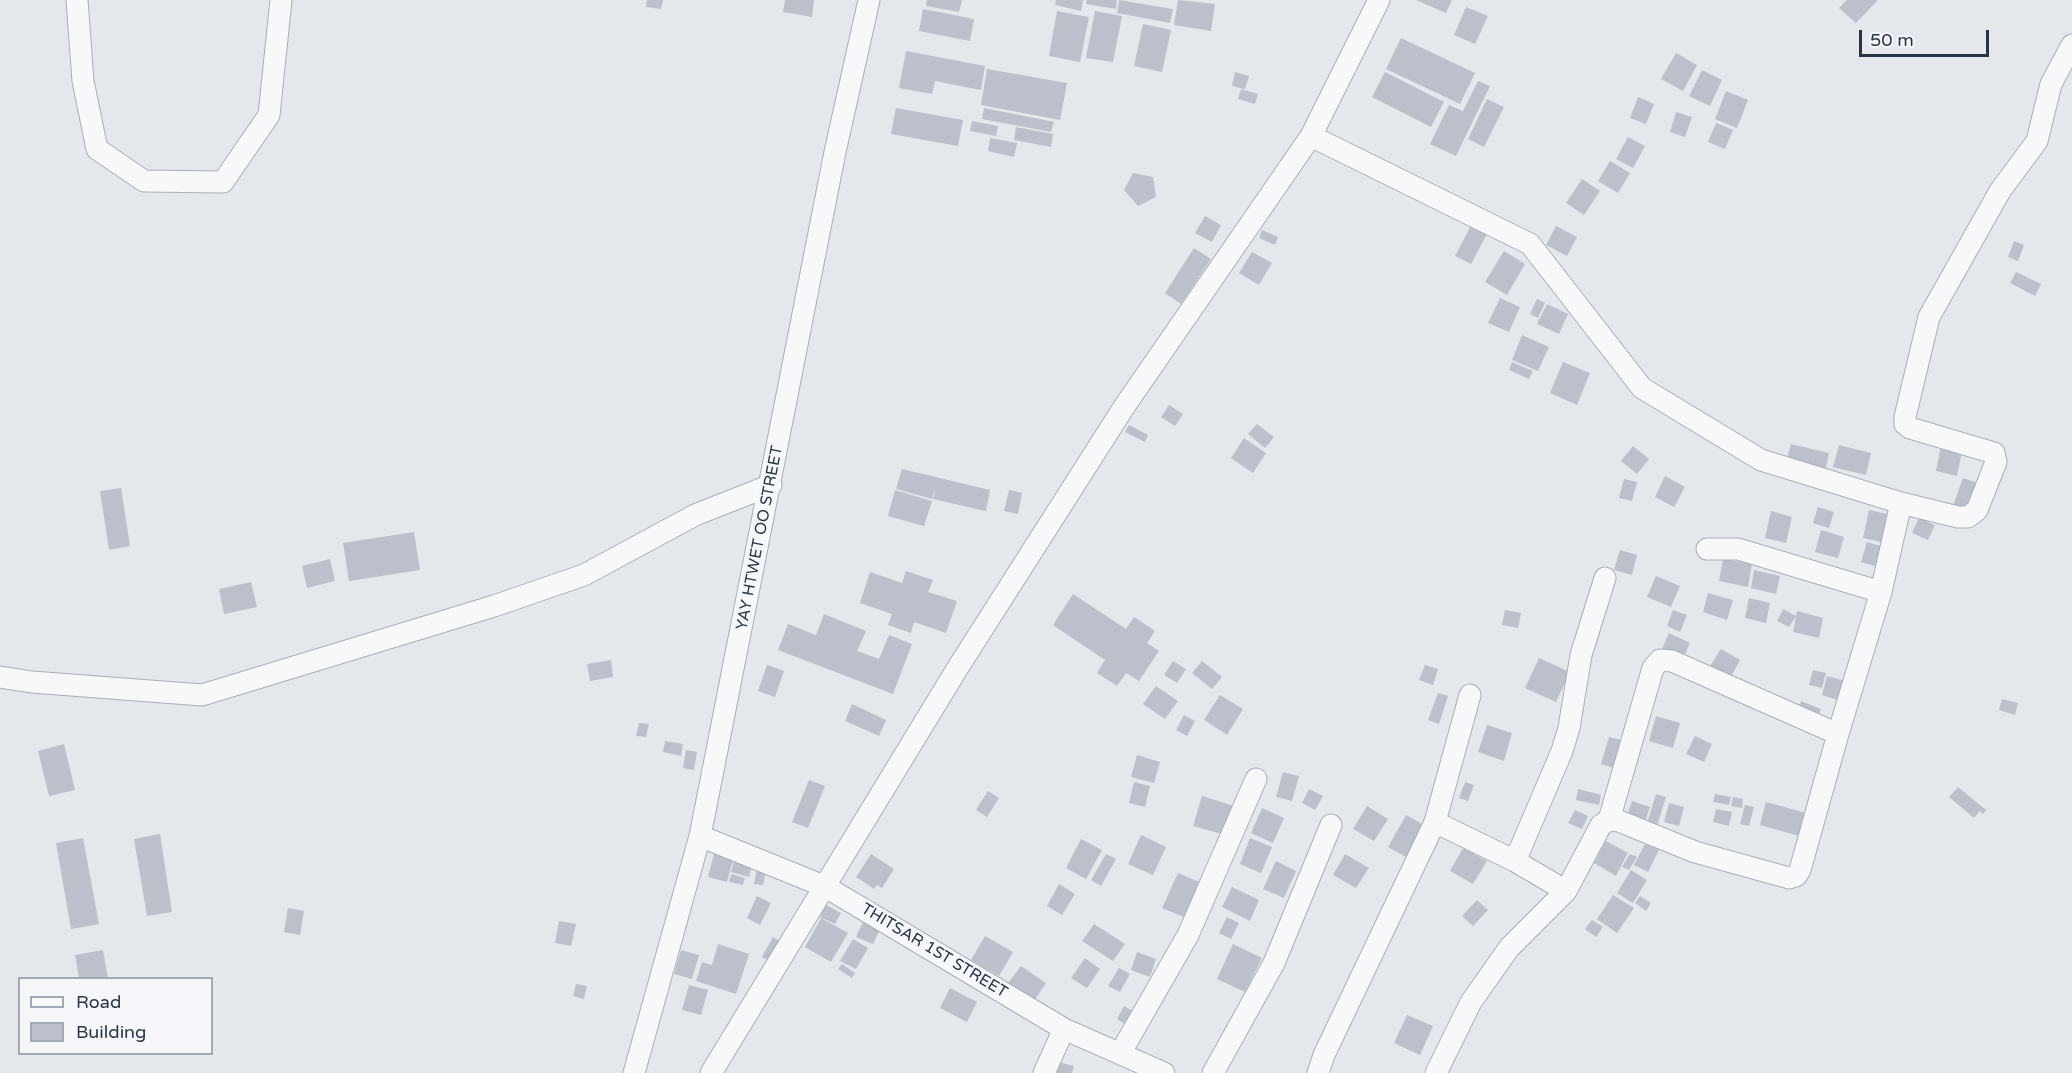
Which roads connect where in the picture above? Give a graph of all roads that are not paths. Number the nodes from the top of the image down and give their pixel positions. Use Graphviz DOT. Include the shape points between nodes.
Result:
graph roads {
  1 [pos="77,0"];
  2 [pos="281,0"];
  3 [pos="869,0"];
  4 [pos="1379,0"];
  5 [pos="2072,45"];
  6 [pos="1311,136"];
  7 [pos="771,484"];
  8 [pos="1901,503"];
  9 [pos="1707,549"];
  10 [pos="1605,578"];
  11 [pos="1881,592"];
  12 [pos="0,677"];
  13 [pos="1470,695"];
  14 [pos="1838,734"];
  15 [pos="1256,779"];
  16 [pos="1609,820"];
  17 [pos="1435,822"];
  18 [pos="1331,825"];
  19 [pos="700,836"];
  20 [pos="1515,861"];
  21 [pos="826,887"];
  22 [pos="1566,891"];
  23 [pos="1064,1029"];
  24 [pos="1121,1052"];
  25 [pos="634,1073"];
  26 [pos="711,1073"];
  27 [pos="1044,1073"];
  28 [pos="1164,1073"];
  29 [pos="1213,1073"];
  30 [pos="1318,1073"];
  31 [pos="1436,1073"];
  1 -- 2 [label="street" via="83,81 97,149 144,180 223,182 269,115"];
  3 -- 7 [label="street, YAY HTWET OO STREET" via="835,152"];
  4 -- 6 [label="street"];
  5 -- 8 [label="street" via="2051,84 2037,141 2000,191 1929,317 1905,417 1910,428 1982,448 1994,453 1996,462 1977,510 1968,517"];
  6 -- 8 [label="street" via="1530,244 1642,388 1761,460"];
  6 -- 21 [label="street" via="1124,407 957,669"];
  7 -- 12 [label="street" via="695,515 584,575 202,695"];
  7 -- 19 [label="street, YAY HTWET OO STREET"];
  8 -- 11 [label="street"];
  9 -- 11 [label="street" via="1738,549"];
  10 -- 20 [label="street" via="1581,655 1562,751"];
  11 -- 14 [label="street"];
  13 -- 17 [label="street"];
  14 -- 16 [label="street" via="1796,876 1789,878 1695,852"];
  14 -- 16 [label="street" via="1672,661 1660,660 1653,668"];
  15 -- 24 [label="street" via="1188,935"];
  16 -- 22 [label="street" via="1601,825"];
  17 -- 20 [label="street"];
  17 -- 30 [label="street"];
  18 -- 29 [label="street" via="1274,963"];
  19 -- 21 [label="street, THITSAR 1ST STREET"];
  19 -- 25 [label="street, YAY HTWET OO STREET"];
  20 -- 22 [label="street"];
  21 -- 23 [label="street, THITSAR 1ST STREET"];
  21 -- 26 [label="street"];
  22 -- 31 [label="street" via="1509,948 1471,1002"];
  23 -- 24 [label="street, THITSAR 1ST STREET"];
  23 -- 27 [label="street"];
  24 -- 28 [label="street, THITSAR 1ST STREET"];
}
